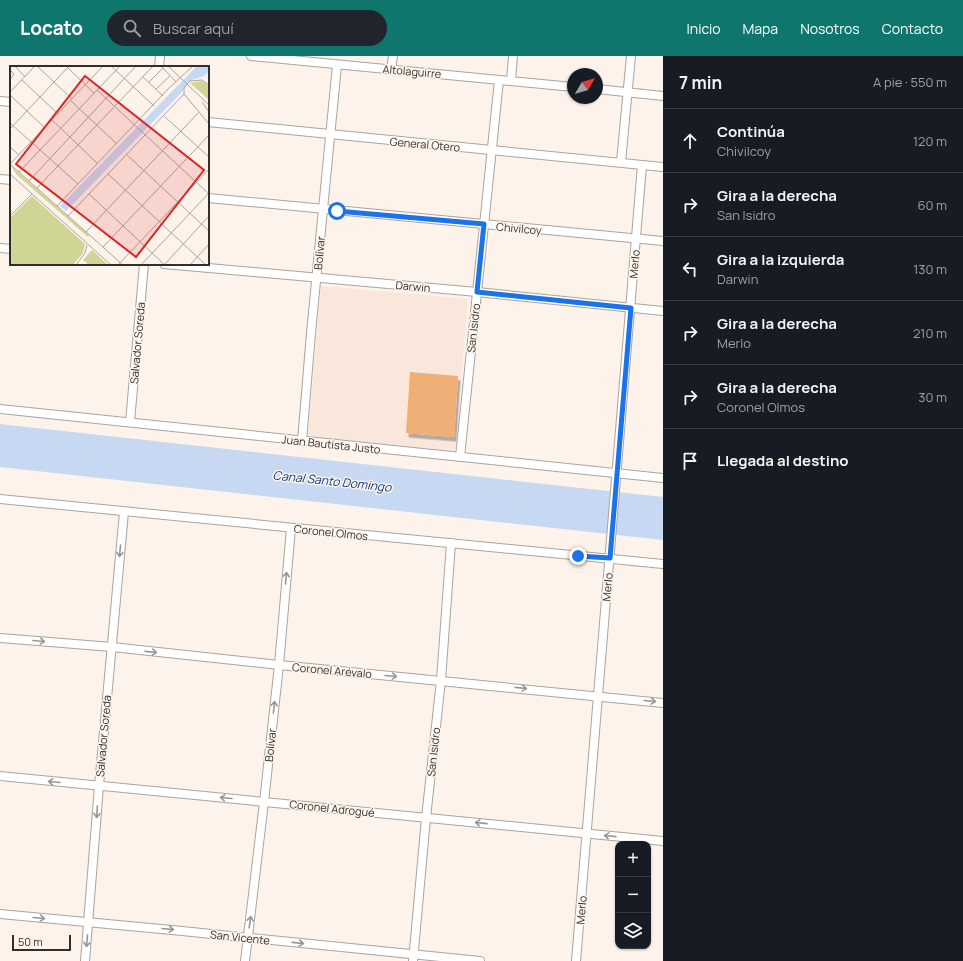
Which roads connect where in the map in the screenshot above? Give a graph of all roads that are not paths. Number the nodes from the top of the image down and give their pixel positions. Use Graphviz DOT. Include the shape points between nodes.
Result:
graph roads {
  1 [pos="160,56"];
  2 [pos="252,56"];
  3 [pos="393,56"];
  4 [pos="513,56"];
  5 [pos="631,56"];
  6 [pos="273,57"];
  7 [pos="337,65"];
  8 [pos="159,66"];
  9 [pos="391,69"];
  10 [pos="499,80"];
  11 [pos="511,81"];
  12 [pos="567,86"];
  13 [pos="603,90"];
  14 [pos="628,92"];
  15 [pos="663,96"];
  16 [pos="0,101"];
  17 [pos="10,102"];
  18 [pos="209,122"];
  19 [pos="330,134"];
  20 [pos="492,150"];
  21 [pos="621,162"];
  22 [pos="642,165"];
  23 [pos="663,167"];
  24 [pos="0,179"];
  25 [pos="10,180"];
  26 [pos="209,198"];
  27 [pos="323,209"];
  28 [pos="484,224"];
  29 [pos="636,239"];
  30 [pos="663,241"];
  31 [pos="0,248"];
  32 [pos="10,249"];
  33 [pos="144,265"];
  34 [pos="175,265"];
  35 [pos="316,278"];
  36 [pos="477,292"];
  37 [pos="631,308"];
  38 [pos="663,311"];
  39 [pos="0,409"];
  40 [pos="130,422"];
  41 [pos="302,441"];
  42 [pos="460,457"];
  43 [pos="617,473"];
  44 [pos="663,478"];
  45 [pos="0,499"];
  46 [pos="124,512"];
  47 [pos="291,528"];
  48 [pos="451,544"];
  49 [pos="610,558"];
  50 [pos="663,564"];
  51 [pos="0,638"];
  52 [pos="112,647"];
  53 [pos="279,665"];
  54 [pos="441,680"];
  55 [pos="599,696"];
  56 [pos="663,703"];
  57 [pos="0,776"];
  58 [pos="99,786"];
  59 [pos="264,802"];
  60 [pos="426,818"];
  61 [pos="588,833"];
  62 [pos="663,841"];
  63 [pos="0,914"];
  64 [pos="89,922"];
  65 [pos="247,937"];
  66 [pos="414,958"];
  67 [pos="85,961"];
  68 [pos="244,961"];
  69 [pos="480,961"];
  70 [pos="576,961"];
  1 -- 8 [label="street"];
  2 -- 6 [label="street, Altolaguirre"];
  3 -- 9 [label="street"];
  4 -- 11 [label="street"];
  5 -- 14 [label="street"];
  6 -- 7 [label="street, Altolaguirre"];
  7 -- 9 [label="street, Altolaguirre"];
  7 -- 19 [label="street, Bolívar"];
  9 -- 10 [label="street, Altolaguirre"];
  10 -- 11 [label="street, Altolaguirre"];
  10 -- 20 [label="street, San Isidro"];
  11 -- 12 [label="street, Altolaguirre"];
  13 -- 14 [label="street"];
  14 -- 15 [label="street"];
  14 -- 21 [label="street"];
  16 -- 17 [label="street"];
  18 -- 19 [label="street, General Otero"];
  19 -- 20 [label="street, General Otero"];
  19 -- 27 [label="street, Bolívar"];
  20 -- 21 [label="street, General Otero"];
  20 -- 28 [label="street, San Isidro"];
  21 -- 22 [label="street, General Otero"];
  22 -- 23 [label="street, General Otero"];
  22 -- 29 [label="street, Merlo"];
  24 -- 25 [label="street"];
  26 -- 27 [label="street, Chivilcoy"];
  27 -- 28 [label="street, Chivilcoy"];
  27 -- 35 [label="street, Bolívar"];
  28 -- 29 [label="street, Chivilcoy"];
  28 -- 36 [label="street, San Isidro"];
  29 -- 30 [label="street, Chivilcoy"];
  29 -- 37 [label="street, Merlo"];
  31 -- 32 [label="street"];
  33 -- 40 [label="street, Salvador Soreda"];
  34 -- 35 [label="street, Darwin"];
  35 -- 36 [label="street, Darwin"];
  35 -- 41 [label="street, Bolívar"];
  36 -- 37 [label="street, Darwin"];
  36 -- 42 [label="street, San Isidro"];
  37 -- 38 [label="street, Darwin"];
  37 -- 43 [label="street, Merlo"];
  39 -- 40 [label="street, Juan Bautista Justo"];
  40 -- 41 [label="street, Juan Bautista Justo"];
  41 -- 42 [label="street, Juan Bautista Justo"];
  42 -- 43 [label="street, Juan Bautista Justo"];
  43 -- 44 [label="street, Juan Bautista Justo"];
  43 -- 49 [label="street, Merlo"];
  45 -- 46 [label="street, Coronel Olmos"];
  46 -- 47 [label="street, Coronel Olmos"];
  46 -- 52 [label="street, Salvador Soreda, one-way"];
  47 -- 48 [label="street, Coronel Olmos"];
  53 -- 47 [label="street, Bolívar, one-way"];
  48 -- 49 [label="street, Coronel Olmos"];
  48 -- 54 [label="street, San Isidro"];
  49 -- 50 [label="street, Coronel Olmos"];
  49 -- 55 [label="street, Merlo"];
  51 -- 52 [label="street, Coronel Arévalo, one-way"];
  52 -- 53 [label="street, Coronel Arévalo, one-way"];
  52 -- 58 [label="street, Salvador Soreda"];
  53 -- 54 [label="street, Coronel Arévalo, one-way"];
  59 -- 53 [label="street, Bolívar, one-way"];
  54 -- 55 [label="street, Coronel Arévalo, one-way"];
  54 -- 60 [label="street, San Isidro"];
  55 -- 56 [label="street, Coronel Arévalo, one-way"];
  55 -- 61 [label="street, Merlo"];
  58 -- 57 [label="street, Coronel Adrogué, one-way"];
  59 -- 58 [label="street, Coronel Adrogué, one-way"];
  58 -- 64 [label="street, Salvador Soreda, one-way"];
  59 -- 60 [label="street, Coronel Adrogué"];
  65 -- 59 [label="street, Bolívar, one-way"];
  61 -- 60 [label="street, Coronel Adrogué, one-way"];
  60 -- 66 [label="street, San Isidro"];
  62 -- 61 [label="street, Coronel Adrogué, one-way"];
  61 -- 70 [label="street, Merlo"];
  63 -- 64 [label="street, San Vicente, one-way"];
  64 -- 65 [label="street, San Vicente, one-way"];
  64 -- 67 [label="street, Salvador Soreda, one-way"];
  65 -- 66 [label="street, San Vicente, one-way"];
  65 -- 68 [label="street, Bolívar"];
  66 -- 69 [label="street, San Vicente"];
}
